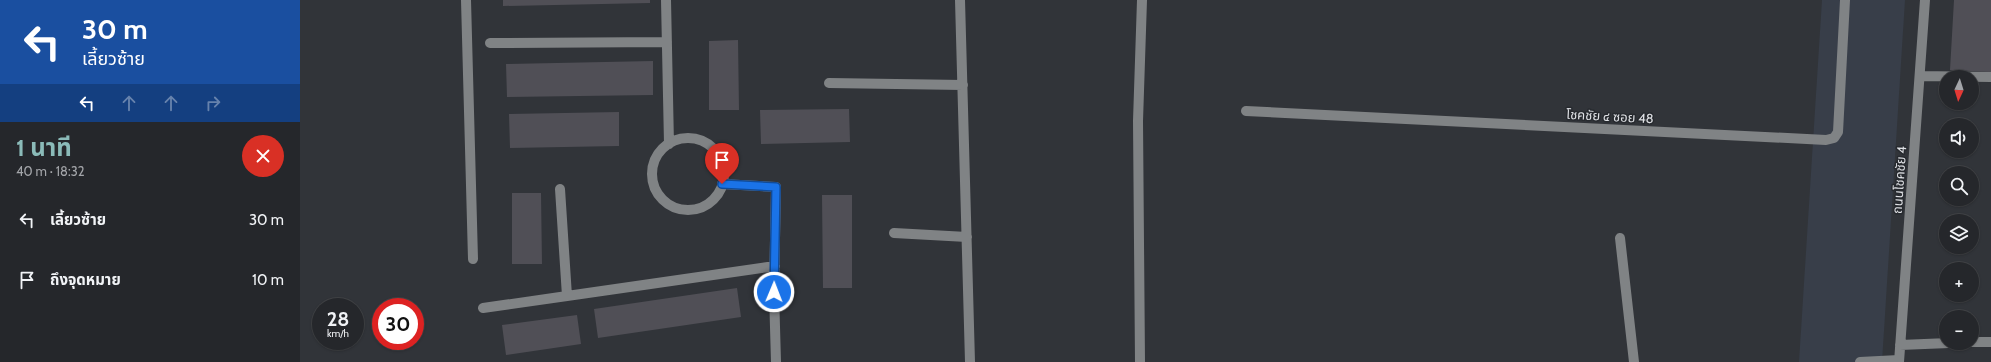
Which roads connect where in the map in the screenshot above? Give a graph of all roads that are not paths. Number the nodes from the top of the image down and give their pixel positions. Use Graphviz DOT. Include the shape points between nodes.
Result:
graph roads {
  1 [pos="466,0"];
  2 [pos="666,0"];
  3 [pos="960,0"];
  4 [pos="1142,0"];
  5 [pos="1845,0"];
  6 [pos="1925,0"];
  7 [pos="667,42"];
  8 [pos="490,43"];
  9 [pos="1920,76"];
  10 [pos="1991,77"];
  11 [pos="829,83"];
  12 [pos="963,85"];
  13 [pos="1246,111"];
  14 [pos="669,144"];
  15 [pos="722,184"];
  16 [pos="560,189"];
  17 [pos="894,233"];
  18 [pos="967,237"];
  19 [pos="1620,238"];
  20 [pos="473,259"];
  21 [pos="775,266"];
  22 [pos="567,296"];
  23 [pos="483,308"];
  24 [pos="1979,342"];
  25 [pos="1991,342"];
  26 [pos="1939,343"];
  27 [pos="1900,345"];
  28 [pos="1899,361"];
  29 [pos="776,362"];
  30 [pos="970,362"];
  31 [pos="1140,362"];
  32 [pos="1634,362"];
  33 [pos="1860,362"];
  1 -- 20 [label="street"];
  2 -- 7 [label="street"];
  3 -- 12 [label="street"];
  4 -- 31 [label="street" via="1138,121"];
  5 -- 13 [label="street, โชคชัย ๔ ซอย 48" via="1838,132 1834,138 1826,140"];
  6 -- 9 [label="street, ถนนโชคชัย 4"];
  7 -- 8 [label="street"];
  7 -- 14 [label="street"];
  9 -- 10 [label="street"];
  9 -- 27 [label="street, ถนนโชคชัย 4"];
  11 -- 12 [label="street"];
  12 -- 18 [label="street"];
  14 -- 15 [label="street" via="690,138 709,146 722,163"];
  14 -- 15 [label="street" via="660,151 654,161 652,172 655,189 666,203 688,210 700,208 710,203"];
  15 -- 21 [label="street" via="776,187"];
  16 -- 22 [label="street"];
  17 -- 18 [label="street"];
  18 -- 30 [label="street"];
  19 -- 32 [label="street"];
  21 -- 22 [label="street"];
  21 -- 29 [label="street"];
  22 -- 23 [label="street"];
  24 -- 25 [label="street"];
  26 -- 27 [label="street"];
  27 -- 28 [label="street, ถนนโชคชัย 4"];
  28 -- 33 [label="street"];
}
